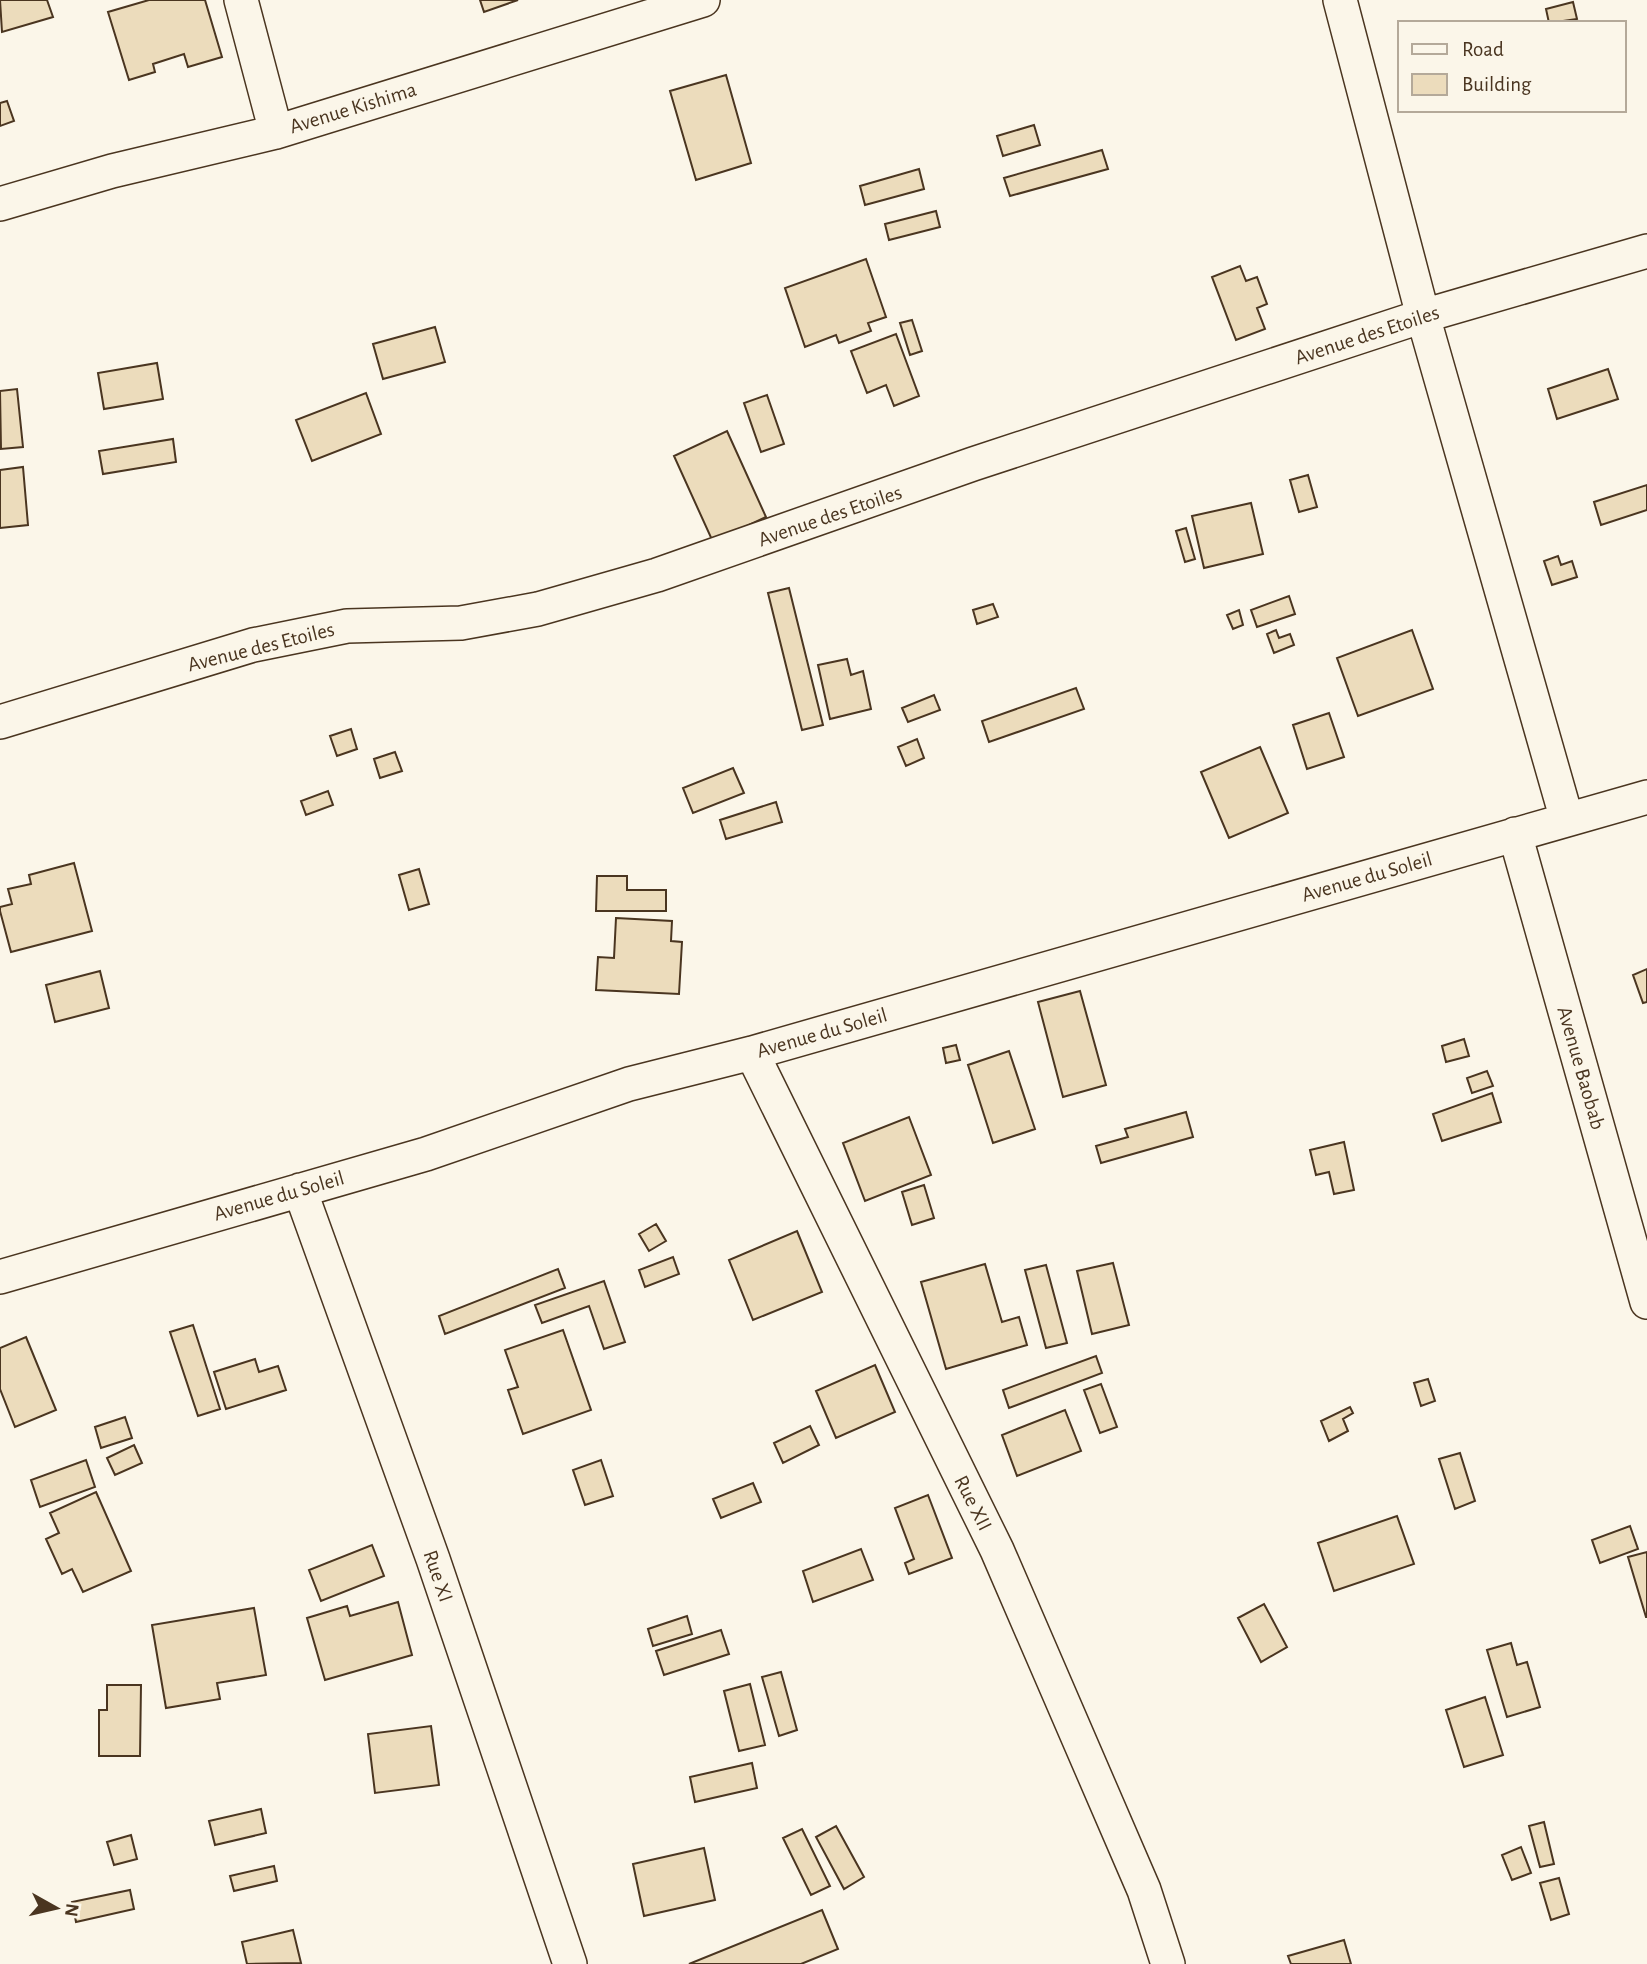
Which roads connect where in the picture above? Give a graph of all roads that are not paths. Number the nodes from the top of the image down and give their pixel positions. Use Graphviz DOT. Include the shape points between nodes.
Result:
graph roads {
  1 [pos="241,0"];
  2 [pos="703,0"];
  3 [pos="1340,0"];
  4 [pos="276,132"];
  5 [pos="0,204"];
  6 [pos="1647,251"];
  7 [pos="1423,316"];
  8 [pos="0,722"];
  9 [pos="1647,797"];
  10 [pos="1567,820"];
  11 [pos="1516,834"];
  12 [pos="752,1053"];
  13 [pos="300,1189"];
  14 [pos="0,1276"];
  15 [pos="1647,1301"];
  16 [pos="570,1964"];
  17 [pos="1168,1964"];
  1 -- 4 [label="street"];
  2 -- 4 [label="street, Avenue Kishima"];
  3 -- 7 [label="street"];
  4 -- 5 [label="street, Avenue Kishima"];
  6 -- 7 [label="street, Avenue des Etoiles"];
  7 -- 8 [label="street, Avenue des Etoiles" via="973,464 657,575 538,609 461,623 347,626 253,645"];
  7 -- 10 [label="street"];
  9 -- 10 [label="street, Avenue du Soleil"];
  10 -- 11 [label="street, Avenue du Soleil"];
  11 -- 12 [label="street, Avenue du Soleil"];
  11 -- 15 [label="street, Avenue Baobab"];
  12 -- 13 [label="street, Avenue du Soleil" via="629,1084 426,1154"];
  12 -- 17 [label="street, Rue XII" via="997,1550 1144,1890"];
  13 -- 14 [label="street, Avenue du Soleil"];
  13 -- 16 [label="street, Rue XI" via="433,1559"];
}
